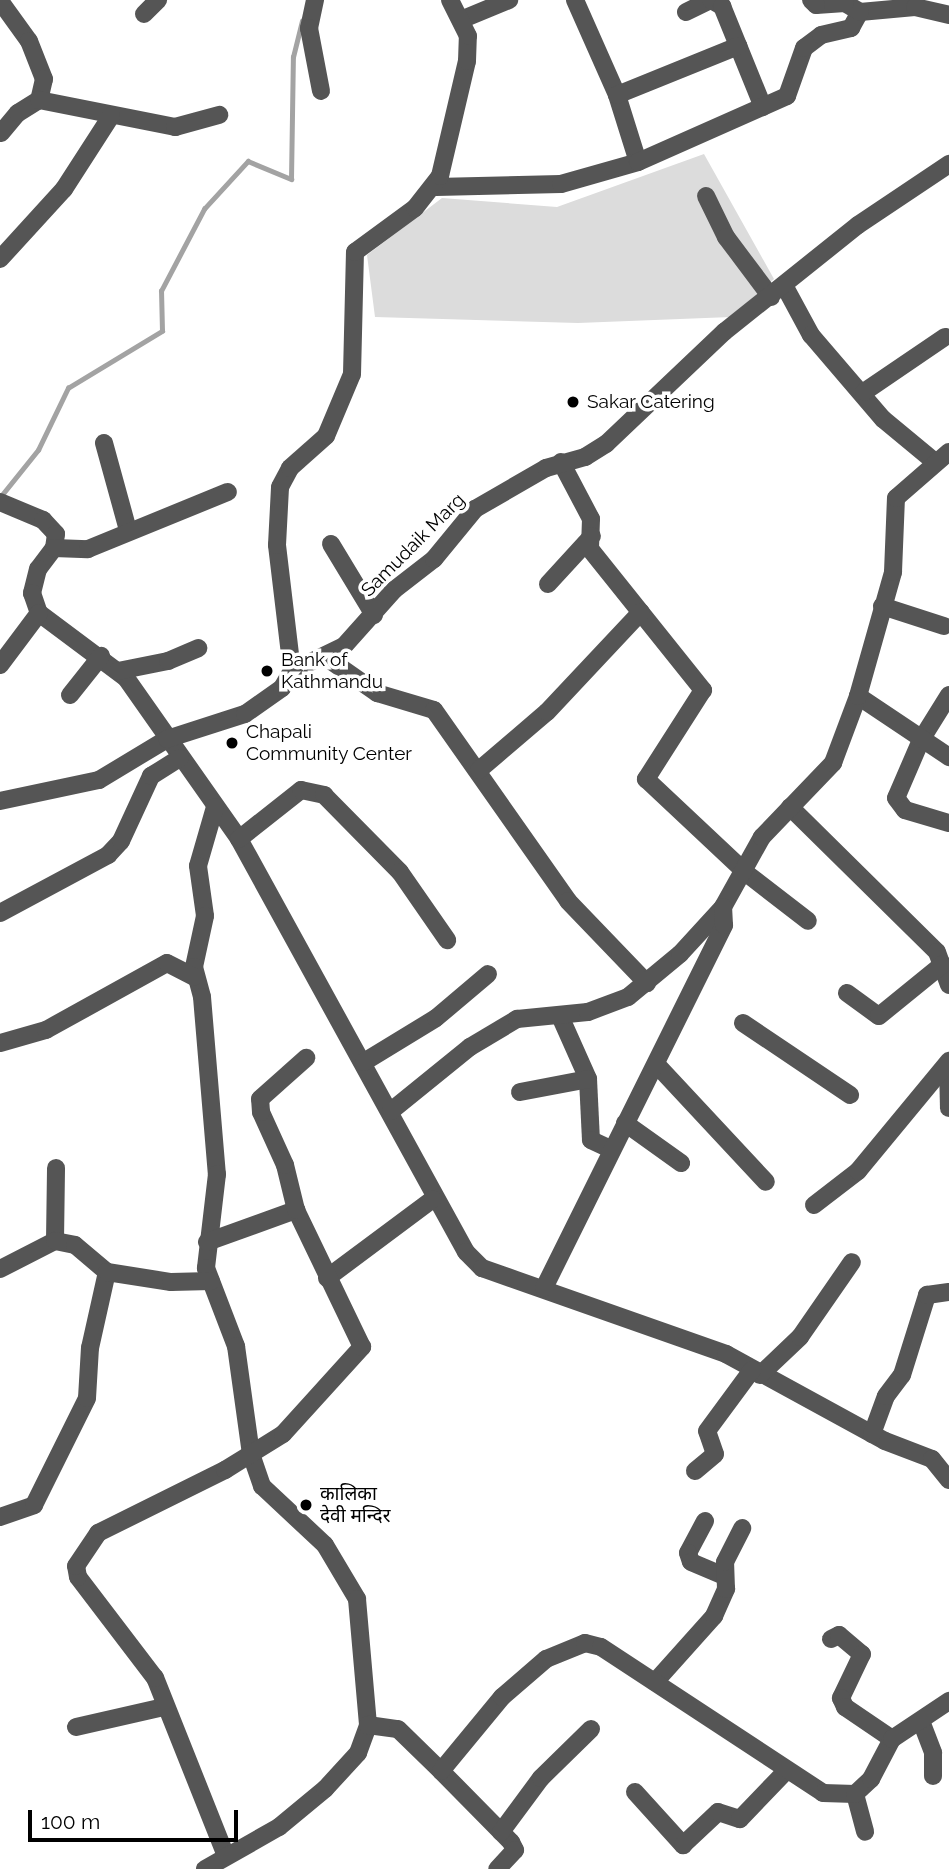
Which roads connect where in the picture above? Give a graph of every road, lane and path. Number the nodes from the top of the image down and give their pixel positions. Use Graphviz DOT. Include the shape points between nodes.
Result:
graph roads {
  1 [pos="158,0"];
  2 [pos="316,0"];
  3 [pos="450,0"];
  4 [pos="509,0"];
  5 [pos="575,0"];
  6 [pos="811,0"];
  7 [pos="0,1"];
  8 [pos="686,12"];
  9 [pos="860,12"];
  10 [pos="144,14"];
  11 [pos="949,15"];
  12 [pos="463,19"];
  13 [pos="738,46"];
  14 [pos="321,90"];
  15 [pos="617,95"];
  16 [pos="39,100"];
  17 [pos="763,107"];
  18 [pos="219,115"];
  19 [pos="111,116"];
  20 [pos="1,134"];
  21 [pos="638,162"];
  22 [pos="949,164"];
  23 [pos="436,187"];
  24 [pos="706,196"];
  25 [pos="0,259"];
  26 [pos="778,292"];
  27 [pos="945,337"];
  28 [pos="864,393"];
  29 [pos="104,443"];
  30 [pos="942,457"];
  31 [pos="561,462"];
  32 [pos="228,492"];
  33 [pos="0,502"];
  34 [pos="128,530"];
  35 [pos="592,536"];
  36 [pos="331,544"];
  37 [pos="54,548"];
  38 [pos="548,584"];
  39 [pos="882,606"];
  40 [pos="641,612"];
  41 [pos="39,613"];
  42 [pos="374,615"];
  43 [pos="944,626"];
  44 [pos="198,648"];
  45 [pos="101,656"];
  46 [pos="324,656"];
  47 [pos="0,665"];
  48 [pos="118,671"];
  49 [pos="292,671"];
  50 [pos="70,695"];
  51 [pos="949,695"];
  52 [pos="858,696"];
  53 [pos="167,739"];
  54 [pos="920,740"];
  55 [pos="949,757"];
  56 [pos="180,758"];
  57 [pos="479,771"];
  58 [pos="0,801"];
  59 [pos="215,807"];
  60 [pos="790,807"];
  61 [pos="949,823"];
  62 [pos="239,839"];
  63 [pos="746,873"];
  64 [pos="723,907"];
  65 [pos="0,914"];
  66 [pos="808,921"];
  67 [pos="447,940"];
  68 [pos="943,964"];
  69 [pos="488,974"];
  70 [pos="194,977"];
  71 [pos="647,984"];
  72 [pos="949,985"];
  73 [pos="848,993"];
  74 [pos="559,1016"];
  75 [pos="743,1023"];
  76 [pos="0,1043"];
  77 [pos="306,1058"];
  78 [pos="364,1062"];
  79 [pos="948,1063"];
  80 [pos="656,1064"];
  81 [pos="588,1079"];
  82 [pos="520,1092"];
  83 [pos="850,1096"];
  84 [pos="949,1108"];
  85 [pos="391,1111"];
  86 [pos="625,1122"];
  87 [pos="612,1150"];
  88 [pos="681,1163"];
  89 [pos="56,1168"];
  90 [pos="766,1182"];
  91 [pos="433,1199"];
  92 [pos="814,1205"];
  93 [pos="296,1210"];
  94 [pos="55,1241"];
  95 [pos="207,1242"];
  96 [pos="852,1262"];
  97 [pos="0,1269"];
  98 [pos="107,1272"];
  99 [pos="327,1278"];
  100 [pos="211,1281"];
  101 [pos="544,1288"];
  102 [pos="949,1292"];
  103 [pos="756,1372"];
  104 [pos="872,1434"];
  105 [pos="251,1454"];
  106 [pos="945,1468"];
  107 [pos="695,1472"];
  108 [pos="0,1517"];
  109 [pos="705,1521"];
  110 [pos="742,1528"];
  111 [pos="724,1576"];
  112 [pos="831,1639"];
  113 [pos="655,1682"];
  114 [pos="949,1701"];
  115 [pos="164,1707"];
  116 [pos="921,1721"];
  117 [pos="368,1725"];
  118 [pos="76,1727"];
  119 [pos="591,1729"];
  120 [pos="892,1738"];
  121 [pos="441,1770"];
  122 [pos="786,1771"];
  123 [pos="933,1776"];
  124 [pos="635,1792"];
  125 [pos="855,1794"];
  126 [pos="501,1832"];
  127 [pos="864,1832"];
  128 [pos="226,1856"];
  129 [pos="205,1869"];
  130 [pos="497,1869"];
  1 -- 10 [label="street"];
  2 -- 14 [label="street" via="309,28"];
  3 -- 12 [label="street"];
  4 -- 12 [label="street"];
  5 -- 15 [label="street"];
  6 -- 9 [label="street" via="816,5 845,3"];
  7 -- 16 [label="street" via="29,41 44,79"];
  8 -- 13 [label="street" via="718,2"];
  9 -- 11 [label="street" via="915,7"];
  9 -- 17 [label="street" via="851,28 821,35 804,48 791,90"];
  12 -- 23 [label="street" via="467,61"];
  13 -- 15 [label="street"];
  13 -- 17 [label="street"];
  15 -- 21 [label="street"];
  16 -- 19 [label="street"];
  16 -- 20 [label="street" via="18,113"];
  17 -- 21 [label="street"];
  18 -- 19 [label="street" via="175,127"];
  19 -- 25 [label="street" via="64,189"];
  21 -- 23 [label="street" via="561,184"];
  22 -- 26 [label="street, Samudaik Marg" via="858,225"];
  23 -- 49 [label="street" via="355,251 352,374 326,436 290,468 280,487 277,545"];
  24 -- 26 [label="street" via="726,237"];
  26 -- 28 [label="street"];
  26 -- 31 [label="street, Samudaik Marg" via="724,332 606,444"];
  27 -- 28 [label="street"];
  28 -- 30 [label="street" via="883,419"];
  29 -- 34 [label="street"];
  30 -- 39 [label="street" via="896,498 892,572"];
  31 -- 35 [label="street" via="591,519"];
  31 -- 42 [label="street, Samudaik Marg" via="475,509 434,559"];
  32 -- 34 [label="street"];
  33 -- 37 [label="street" via="43,520 56,534"];
  34 -- 37 [label="street" via="88,549"];
  35 -- 38 [label="street"];
  35 -- 40 [label="street" via="590,549"];
  36 -- 42 [label="street"];
  37 -- 41 [label="street" via="38,569 32,593"];
  39 -- 43 [label="street"];
  39 -- 52 [label="street"];
  40 -- 57 [label="street" via="547,712"];
  40 -- 63 [label="street" via="703,690 646,779"];
  41 -- 45 [label="street"];
  41 -- 47 [label="street"];
  42 -- 46 [label="street, Samudaik Marg" via="344,646"];
  44 -- 48 [label="street" via="169,661"];
  45 -- 48 [label="street"];
  45 -- 50 [label="street"];
  46 -- 49 [label="street, Samudaik Marg"];
  46 -- 57 [label="street" via="377,694 434,710"];
  48 -- 53 [label="street"];
  49 -- 53 [label="street, Samudaik Marg" via="282,688 245,714"];
  51 -- 54 [label="street"];
  52 -- 54 [label="street"];
  52 -- 60 [label="street" via="833,763"];
  53 -- 56 [label="street"];
  53 -- 58 [label="street, Samudaik Marg" via="99,780"];
  54 -- 55 [label="street"];
  54 -- 61 [label="street" via="896,802 905,810"];
  56 -- 59 [label="street"];
  56 -- 65 [label="street" via="151,776 121,841 108,855"];
  57 -- 71 [label="street" via="568,901"];
  59 -- 62 [label="street"];
  59 -- 70 [label="street" via="198,866 205,916"];
  60 -- 63 [label="street" via="762,837"];
  60 -- 68 [label="street" via="858,879 890,902"];
  62 -- 67 [label="street" via="301,790 324,795 400,872"];
  62 -- 78 [label="street"];
  63 -- 64 [label="street"];
  63 -- 66 [label="street"];
  64 -- 71 [label="street"];
  64 -- 80 [label="street" via="724,925"];
  68 -- 72 [label="street"];
  68 -- 73 [label="street" via="879,1016"];
  69 -- 78 [label="street" via="436,1018"];
  70 -- 76 [label="street" via="167,962 46,1030"];
  70 -- 95 [label="street" via="202,997 217,1174"];
  71 -- 74 [label="street" via="603,1009"];
  74 -- 81 [label="street"];
  74 -- 85 [label="street" via="517,1019 484,1037"];
  75 -- 83 [label="street"];
  77 -- 93 [label="street" via="260,1100"];
  78 -- 85 [label="street"];
  79 -- 84 [label="street"];
  79 -- 92 [label="street" via="858,1171"];
  80 -- 86 [label="street"];
  80 -- 90 [label="street"];
  81 -- 82 [label="street"];
  81 -- 87 [label="street" via="591,1140"];
  85 -- 91 [label="street"];
  86 -- 87 [label="street"];
  86 -- 88 [label="street"];
  87 -- 101 [label="street"];
  89 -- 94 [label="street"];
  91 -- 99 [label="street"];
  91 -- 101 [label="street" via="466,1252 482,1268"];
  93 -- 95 [label="street"];
  93 -- 99 [label="street"];
  94 -- 97 [label="street"];
  94 -- 98 [label="street" via="75,1245"];
  95 -- 100 [label="street"];
  96 -- 103 [label="street" via="800,1337"];
  98 -- 100 [label="street" via="171,1282"];
  98 -- 108 [label="street" via="90,1348 87,1398 34,1505"];
  99 -- 105 [label="street" via="362,1347 283,1434"];
  100 -- 105 [label="street" via="236,1346"];
  101 -- 103 [label="street" via="668,1329"];
  102 -- 104 [label="street" via="927,1295 902,1375 886,1396"];
  103 -- 104 [label="street"];
  103 -- 107 [label="street" via="708,1431 715,1454"];
  104 -- 106 [label="street"];
  105 -- 115 [label="street" via="110,1526 80,1555 78,1577 143,1657"];
  105 -- 117 [label="street" via="262,1486 325,1545 357,1600"];
  109 -- 111 [label="street" via="688,1553 691,1562"];
  110 -- 111 [label="street"];
  111 -- 113 [label="street" via="726,1589 714,1616"];
  112 -- 120 [label="street" via="839,1635 862,1654 841,1698 845,1707"];
  113 -- 121 [label="street" via="601,1647 569,1647 502,1696"];
  113 -- 122 [label="street"];
  114 -- 116 [label="street"];
  115 -- 118 [label="street"];
  115 -- 128 [label="street"];
  116 -- 120 [label="street"];
  116 -- 123 [label="street" via="933,1753"];
  117 -- 121 [label="street" via="398,1729"];
  117 -- 128 [label="street" via="358,1753 325,1789 279,1827"];
  119 -- 126 [label="street" via="541,1778"];
  120 -- 125 [label="street" via="871,1779"];
  121 -- 126 [label="street"];
  122 -- 124 [label="street" via="740,1819 718,1812 683,1845"];
  122 -- 125 [label="street" via="823,1793"];
  125 -- 127 [label="street"];
  126 -- 130 [label="street" via="515,1850"];
  128 -- 129 [label="street"];
}
